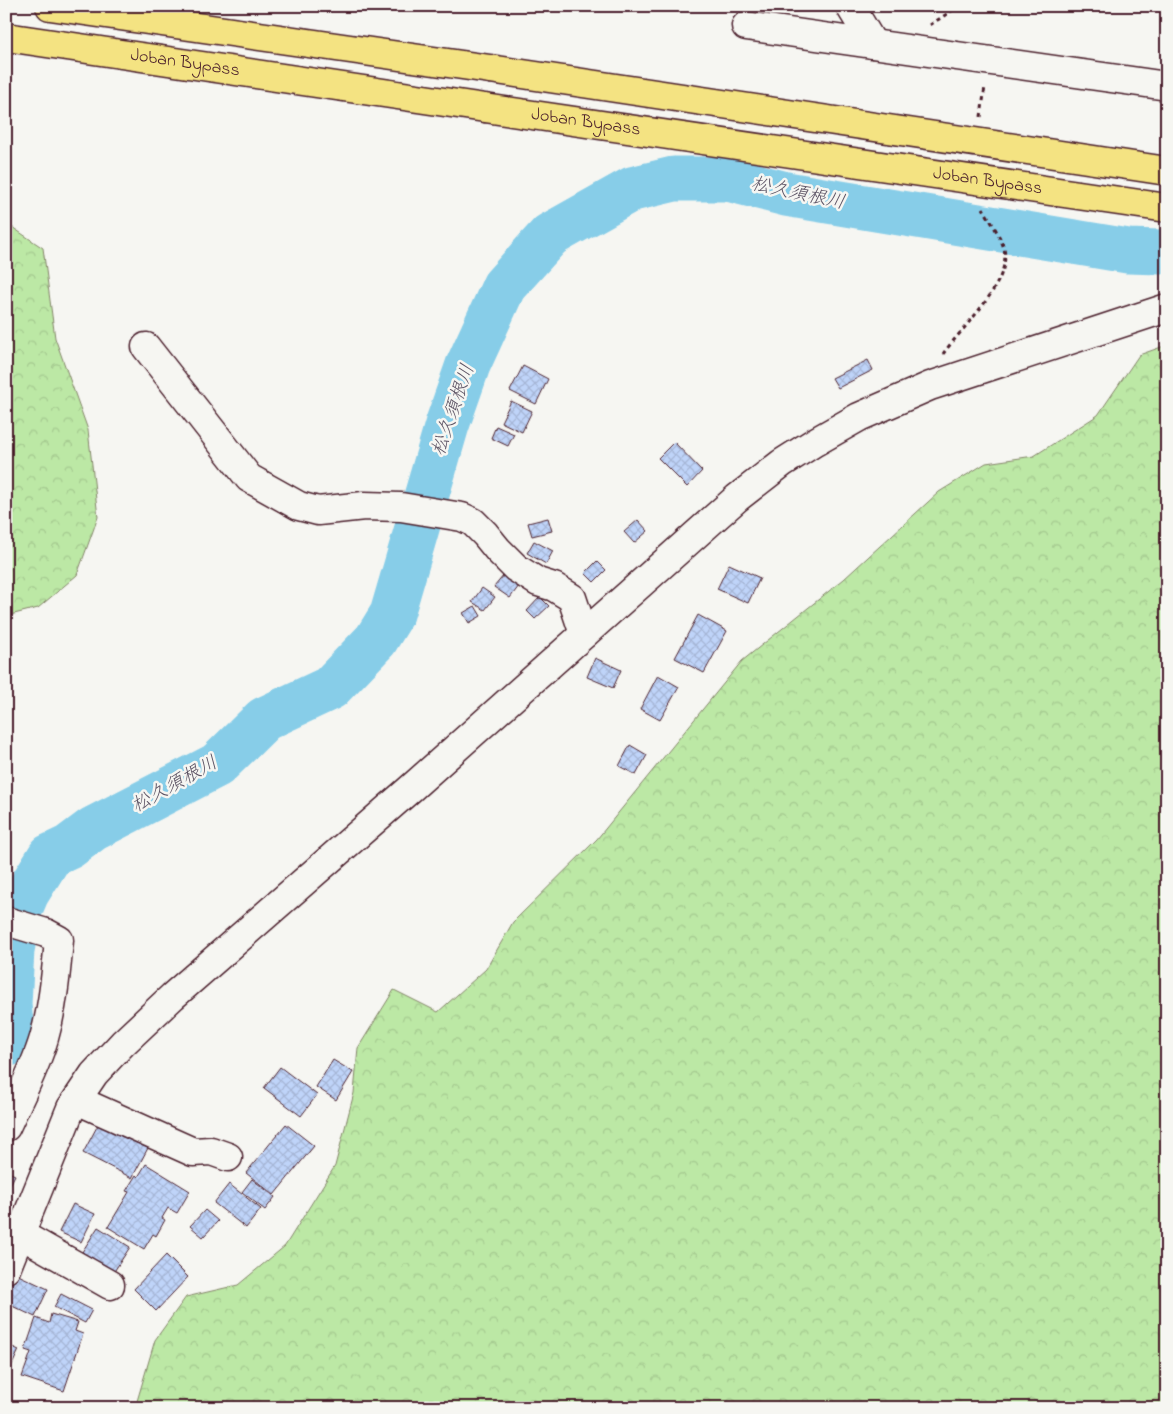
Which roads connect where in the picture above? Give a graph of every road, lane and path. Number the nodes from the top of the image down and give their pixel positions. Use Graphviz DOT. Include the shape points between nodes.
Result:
graph roads {
  1 [pos="50,6"];
  2 [pos="280,6"];
  3 [pos="850,6"];
  4 [pos="284,14"];
  5 [pos="746,26"];
  6 [pos="6,37"];
  7 [pos="873,44"];
  8 [pos="988,60"];
  9 [pos="1167,86"];
  10 [pos="981,119"];
  11 [pos="1167,171"];
  12 [pos="982,205"];
  13 [pos="1167,208"];
  14 [pos="1167,308"];
  15 [pos="146,347"];
  16 [pos="937,384"];
  17 [pos="584,634"];
  18 [pos="6,921"];
  19 [pos="77,1100"];
  20 [pos="6,1126"];
  21 [pos="228,1157"];
  22 [pos="11,1251"];
  23 [pos="110,1285"];
  1 -- 11 [label="highway, Joban Bypass, bridge"];
  2 -- 4 [label="path"];
  3 -- 7 [label="street"];
  5 -- 7 [label="street"];
  6 -- 13 [label="highway, Joban Bypass, bridge"];
  7 -- 8 [label="street"];
  8 -- 9 [label="street"];
  8 -- 10 [label="path"];
  12 -- 16 [label="path" via="1004,249 1004,265 982,308 938,361"];
  14 -- 16 [label="street"];
  15 -- 17 [label="street" via="249,478 299,506 318,511 364,506 401,507 462,517 473,522 516,568 572,598"];
  16 -- 17 [label="street" via="859,417 782,463 737,498"];
  17 -- 19 [label="street" via="173,996 94,1074"];
  18 -- 20 [label="street" via="59,940 53,998 44,1038 33,1070"];
  19 -- 21 [label="street" via="193,1152 211,1151"];
  19 -- 22 [label="street"];
  22 -- 23 [label="street"];
}
